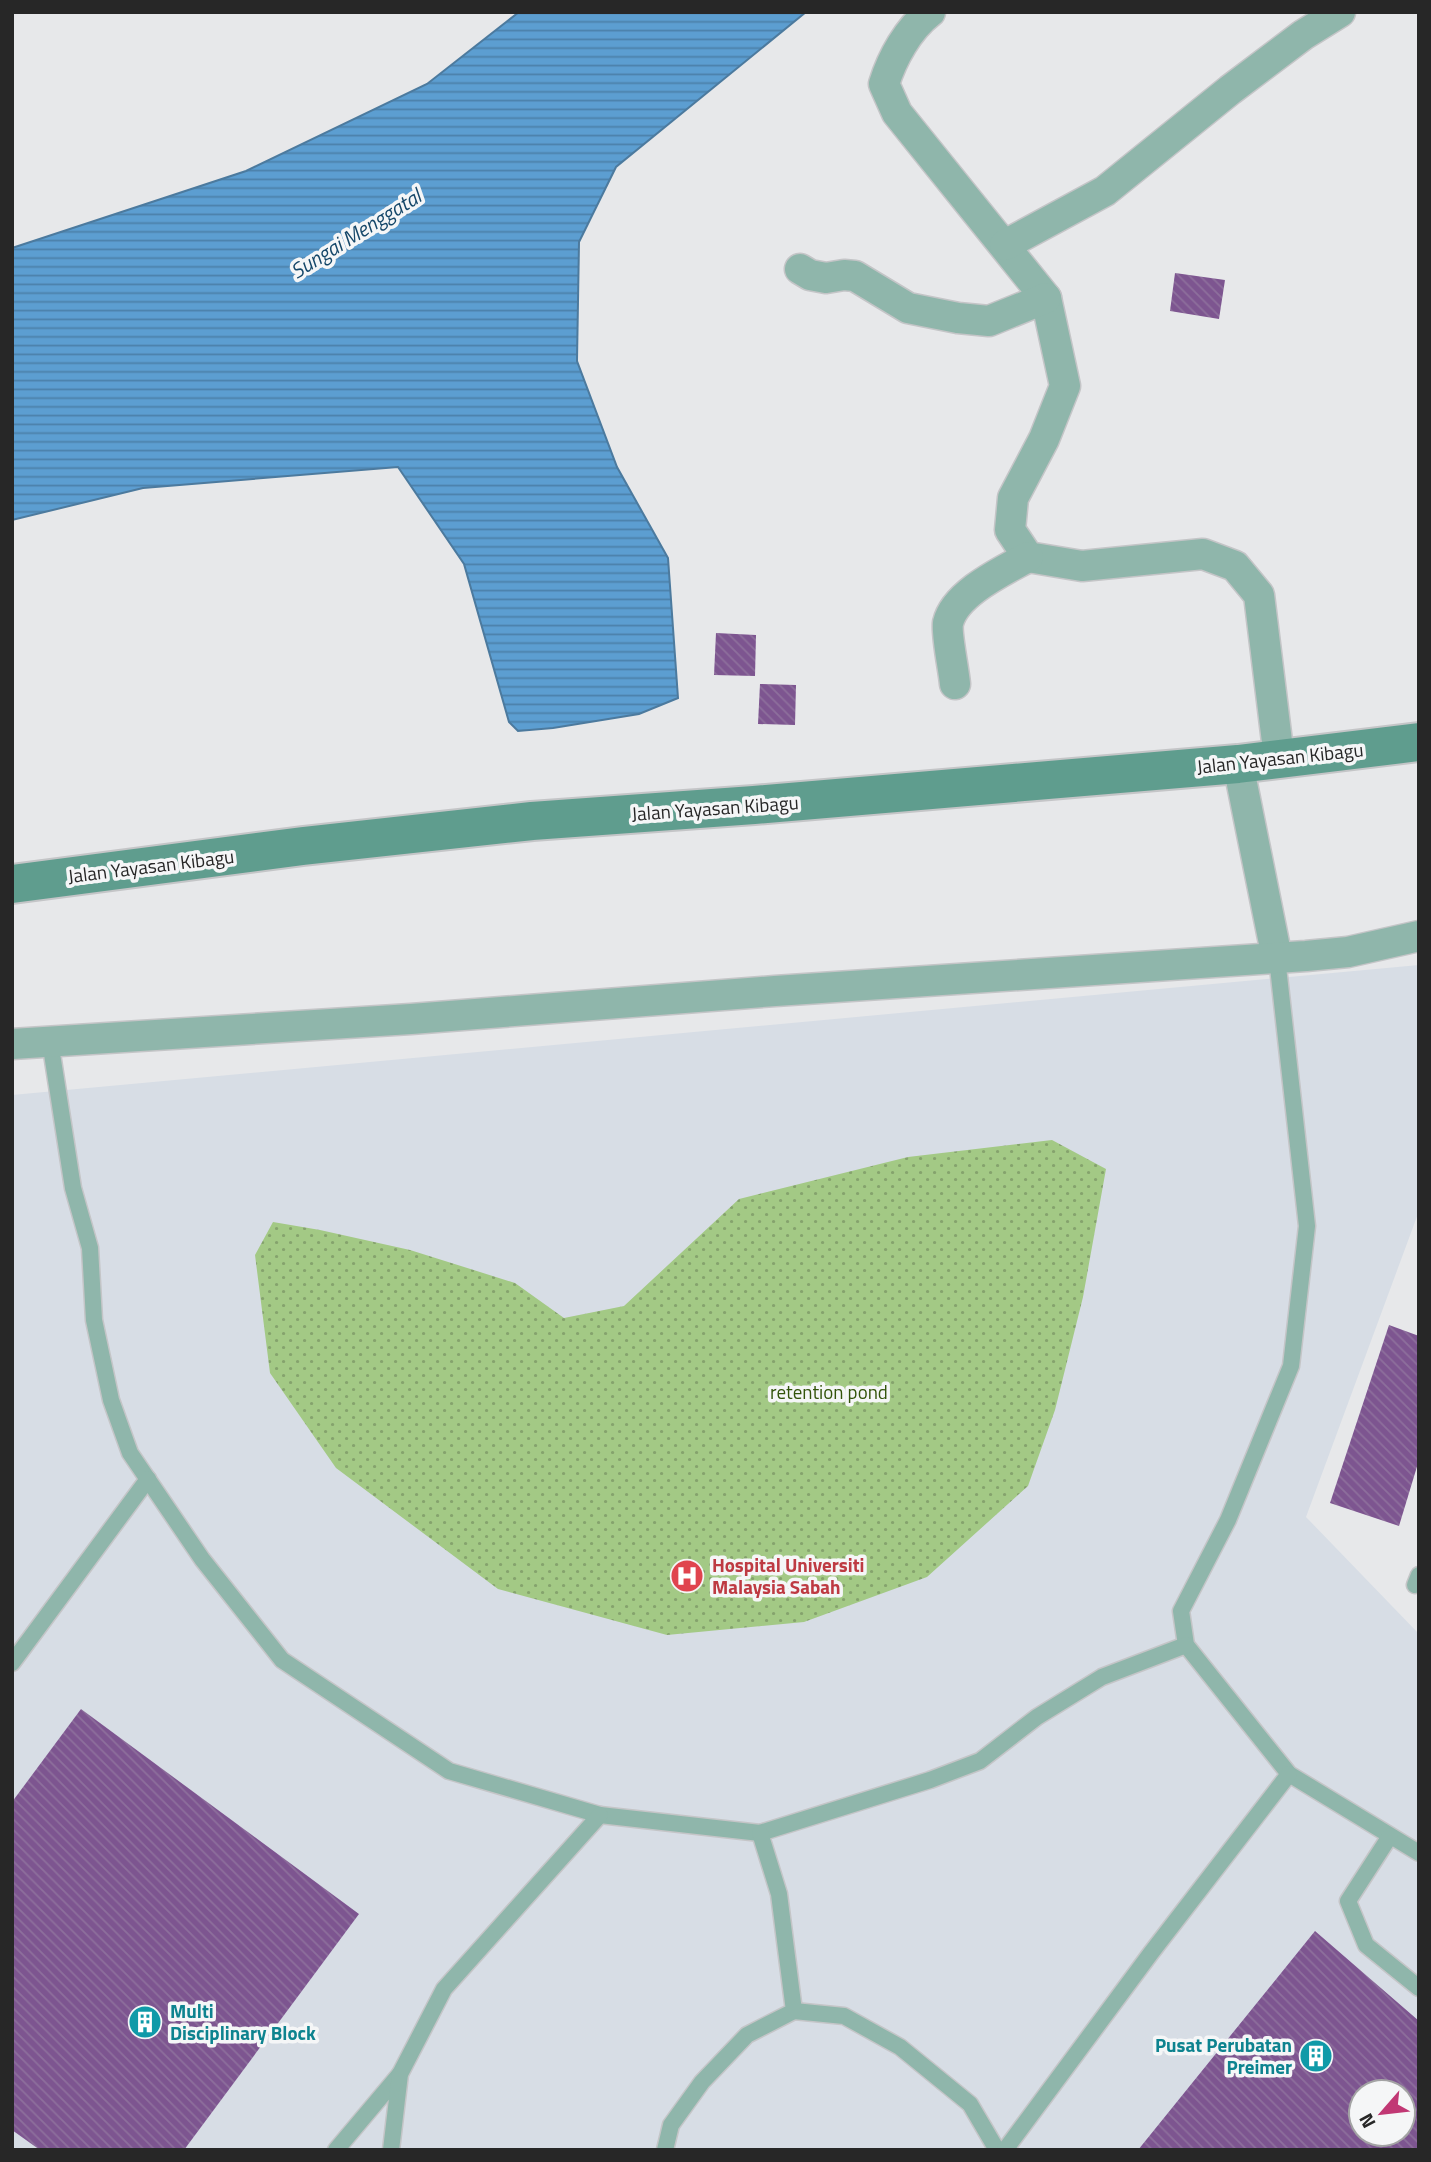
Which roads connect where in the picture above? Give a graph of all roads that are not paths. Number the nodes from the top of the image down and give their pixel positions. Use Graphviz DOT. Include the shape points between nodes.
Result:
graph roads {
  1 [pos="930,12"];
  2 [pos="1340,12"];
  3 [pos="1005,245"];
  4 [pos="800,269"];
  5 [pos="1046,298"];
  6 [pos="1028,557"];
  7 [pos="956,684"];
  8 [pos="1419,742"];
  9 [pos="1279,758"];
  10 [pos="1238,764"];
  11 [pos="12,884"];
  12 [pos="1419,936"];
  13 [pos="1277,958"];
  14 [pos="50,1041"];
  15 [pos="12,1044"];
  16 [pos="148,1479"];
  17 [pos="1186,1645"];
  18 [pos="12,1663"];
  19 [pos="1289,1774"];
  20 [pos="600,1815"];
  21 [pos="760,1833"];
  22 [pos="1390,1836"];
  23 [pos="1419,1853"];
  24 [pos="1419,1988"];
  25 [pos="794,2011"];
  26 [pos="400,2074"];
  27 [pos="336,2150"];
  28 [pos="391,2150"];
  29 [pos="665,2150"];
  30 [pos="997,2150"];
  31 [pos="1005,2150"];
  1 -- 3 [label="street" via="892,60 884,84 897,113"];
  2 -- 3 [label="street" via="1240,82 1105,191"];
  3 -- 5 [label="street"];
  4 -- 5 [label="street" via="826,278 855,276 908,308 958,318 989,321"];
  5 -- 6 [label="street" via="1065,386 1013,498 1010,530"];
  6 -- 7 [label="street" via="960,602 948,624"];
  6 -- 9 [label="street" via="1082,566 1203,554 1235,566 1259,595"];
  8 -- 9 [label="street, Jalan Yayasan Kibagu"];
  9 -- 10 [label="street, Jalan Yayasan Kibagu"];
  10 -- 11 [label="street, Jalan Yayasan Kibagu" via="532,821"];
  10 -- 13 [label="street"];
  12 -- 13 [label="street" via="1348,952"];
  13 -- 14 [label="street"];
  13 -- 17 [label="lane" via="1307,1226 1291,1366 1228,1520 1181,1611"];
  14 -- 15 [label="street"];
  14 -- 16 [label="lane" via="73,1188 90,1248 94,1320 108,1386 130,1453"];
  16 -- 18 [label="lane"];
  16 -- 20 [label="lane" via="202,1559 282,1660 449,1771"];
  17 -- 19 [label="lane"];
  17 -- 21 [label="lane" via="1101,1677 1037,1717 980,1761"];
  19 -- 22 [label="lane"];
  19 -- 31 [label="lane"];
  20 -- 21 [label="lane"];
  20 -- 26 [label="lane" via="444,1989"];
  21 -- 25 [label="lane" via="779,1894"];
  22 -- 23 [label="lane"];
  22 -- 24 [label="lane" via="1348,1901 1366,1945"];
  25 -- 29 [label="lane" via="747,2035 702,2082 671,2125"];
  25 -- 30 [label="lane" via="844,2016 901,2047 971,2104"];
  26 -- 27 [label="lane"];
  26 -- 28 [label="lane"];
}
